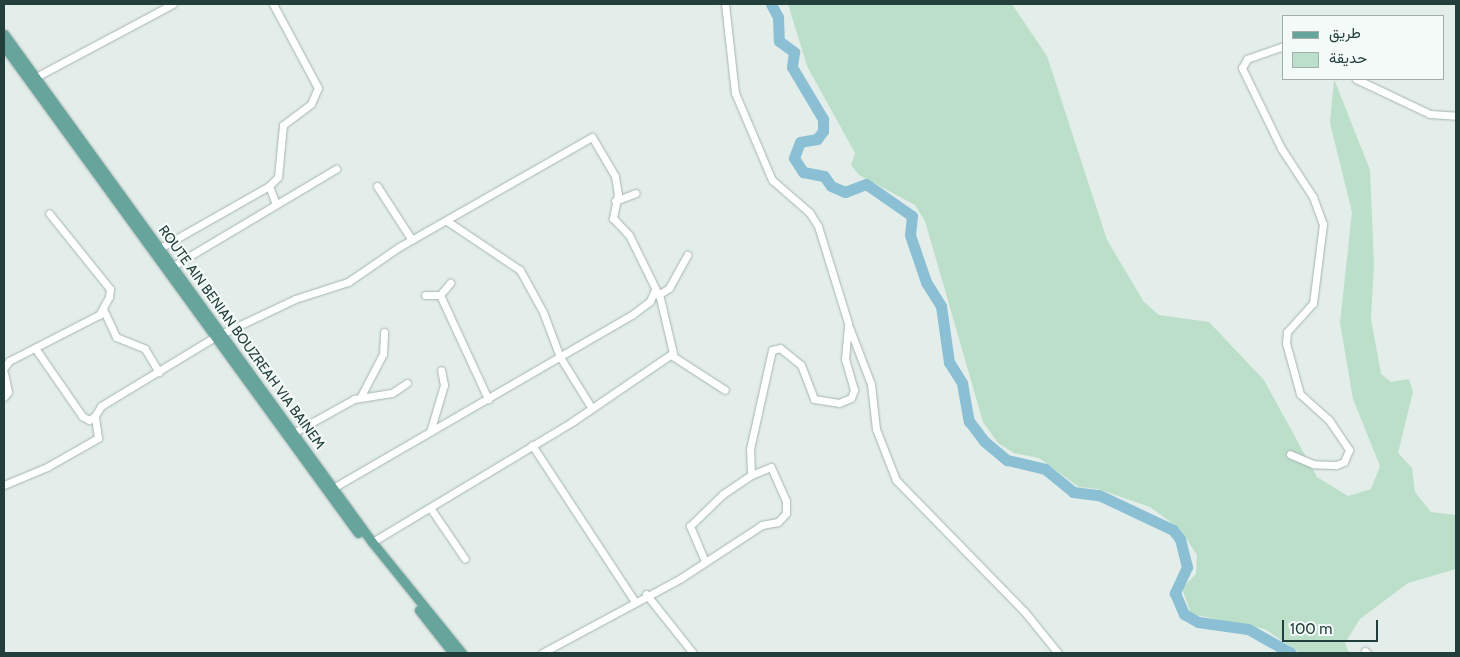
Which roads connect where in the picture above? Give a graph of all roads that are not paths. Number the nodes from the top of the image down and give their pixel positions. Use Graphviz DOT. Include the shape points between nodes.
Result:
graph roads {
  1 [pos="173,4"];
  2 [pos="273,4"];
  3 [pos="725,4"];
  4 [pos="4,34"];
  5 [pos="4,46"];
  6 [pos="1282,47"];
  7 [pos="36,77"];
  8 [pos="1358,80"];
  9 [pos="1456,116"];
  10 [pos="336,169"];
  11 [pos="269,186"];
  12 [pos="377,186"];
  13 [pos="636,193"];
  14 [pos="615,201"];
  15 [pos="276,204"];
  16 [pos="49,213"];
  17 [pos="447,221"];
  18 [pos="412,240"];
  19 [pos="160,248"];
  20 [pos="687,255"];
  21 [pos="173,266"];
  22 [pos="450,283"];
  23 [pos="657,293"];
  24 [pos="425,295"];
  25 [pos="440,295"];
  26 [pos="103,309"];
  27 [pos="848,324"];
  28 [pos="384,332"];
  29 [pos="219,335"];
  30 [pos="35,348"];
  31 [pos="671,355"];
  32 [pos="560,357"];
  33 [pos="4,368"];
  34 [pos="441,370"];
  35 [pos="159,372"];
  36 [pos="4,373"];
  37 [pos="407,383"];
  38 [pos="725,390"];
  39 [pos="361,396"];
  40 [pos="4,398"];
  41 [pos="488,399"];
  42 [pos="592,407"];
  43 [pos="96,416"];
  44 [pos="430,432"];
  45 [pos="293,433"];
  46 [pos="532,445"];
  47 [pos="1290,454"];
  48 [pos="751,475"];
  49 [pos="4,485"];
  50 [pos="333,488"];
  51 [pos="431,509"];
  52 [pos="372,542"];
  53 [pos="465,559"];
  54 [pos="704,560"];
  55 [pos="646,594"];
  56 [pos="634,600"];
  57 [pos="454,653"];
  58 [pos="462,653"];
  59 [pos="542,653"];
  60 [pos="693,653"];
  61 [pos="1058,653"];
  1 -- 7 [label="street"];
  2 -- 11 [label="street" via="318,88 311,104 284,122 278,177"];
  3 -- 27 [label="street" via="735,93 772,180 816,220"];
  4 -- 7 [label="main road, ROUTE AIN BENIAN BOUZREAH VIA BAINEM"];
  5 -- 29 [label="main road, ROUTE AIN BENIAN BOUZREAH VIA BAINEM"];
  6 -- 47 [label="street" via="1247,59 1242,68 1281,148 1313,197 1323,224 1313,303 1287,332 1286,343 1300,394 1329,420 1349,450 1344,462 1336,465 1313,464"];
  7 -- 19 [label="main road, ROUTE AIN BENIAN BOUZREAH VIA BAINEM"];
  8 -- 9 [label="street" via="1430,114"];
  10 -- 15 [label="street"];
  11 -- 15 [label="street"];
  11 -- 19 [label="street"];
  12 -- 18 [label="street"];
  13 -- 14 [label="street"];
  14 -- 17 [label="street" via="615,176 592,136"];
  14 -- 23 [label="street" via="613,218 629,235"];
  15 -- 21 [label="street"];
  16 -- 26 [label="street" via="110,289"];
  17 -- 18 [label="street"];
  17 -- 32 [label="street" via="520,270 543,312"];
  18 -- 29 [label="street" via="348,282 295,299"];
  19 -- 21 [label="main road, ROUTE AIN BENIAN BOUZREAH VIA BAINEM"];
  20 -- 23 [label="street" via="668,288"];
  21 -- 29 [label="main road, ROUTE AIN BENIAN BOUZREAH VIA BAINEM"];
  22 -- 25 [label="street"];
  23 -- 31 [label="street" via="674,345"];
  23 -- 32 [label="street" via="638,310"];
  24 -- 25 [label="street"];
  25 -- 41 [label="street"];
  26 -- 30 [label="street"];
  26 -- 35 [label="street" via="116,337 145,349"];
  27 -- 48 [label="street" via="845,359 854,390 847,400 814,399 801,365 780,348 772,350 750,449"];
  27 -- 61 [label="street" via="871,384 876,429 896,480 1024,611"];
  28 -- 39 [label="street" via="383,354"];
  29 -- 35 [label="street"];
  29 -- 45 [label="main road, ROUTE AIN BENIAN BOUZREAH VIA BAINEM"];
  29 -- 57 [label="main road, ROUTE AIN BENIAN BOUZREAH VIA BAINEM" via="322,485"];
  30 -- 33 [label="street"];
  30 -- 43 [label="street" via="82,416 89,420"];
  31 -- 38 [label="street"];
  31 -- 42 [label="street"];
  32 -- 41 [label="street"];
  32 -- 42 [label="street"];
  34 -- 44 [label="street" via="444,385"];
  35 -- 43 [label="street" via="109,400"];
  36 -- 40 [label="street" via="8,392"];
  37 -- 39 [label="street" via="392,393"];
  39 -- 45 [label="street"];
  41 -- 44 [label="street"];
  42 -- 46 [label="street"];
  43 -- 49 [label="street" via="98,438 47,467"];
  44 -- 50 [label="street"];
  45 -- 50 [label="main road, ROUTE AIN BENIAN BOUZREAH VIA BAINEM"];
  46 -- 51 [label="street"];
  46 -- 56 [label="street"];
  48 -- 54 [label="street" via="692,522 690,532"];
  48 -- 54 [label="street" via="770,467 786,501 786,513 778,522 762,525"];
  50 -- 52 [label="main road, ROUTE AIN BENIAN BOUZREAH VIA BAINEM"];
  51 -- 52 [label="street"];
  51 -- 53 [label="street"];
  52 -- 58 [label="main road, ROUTE AIN BENIAN BOUZREAH VIA BAINEM"];
  54 -- 55 [label="street" via="681,578"];
  55 -- 56 [label="street"];
  55 -- 60 [label="street"];
  56 -- 59 [label="street"];
}
